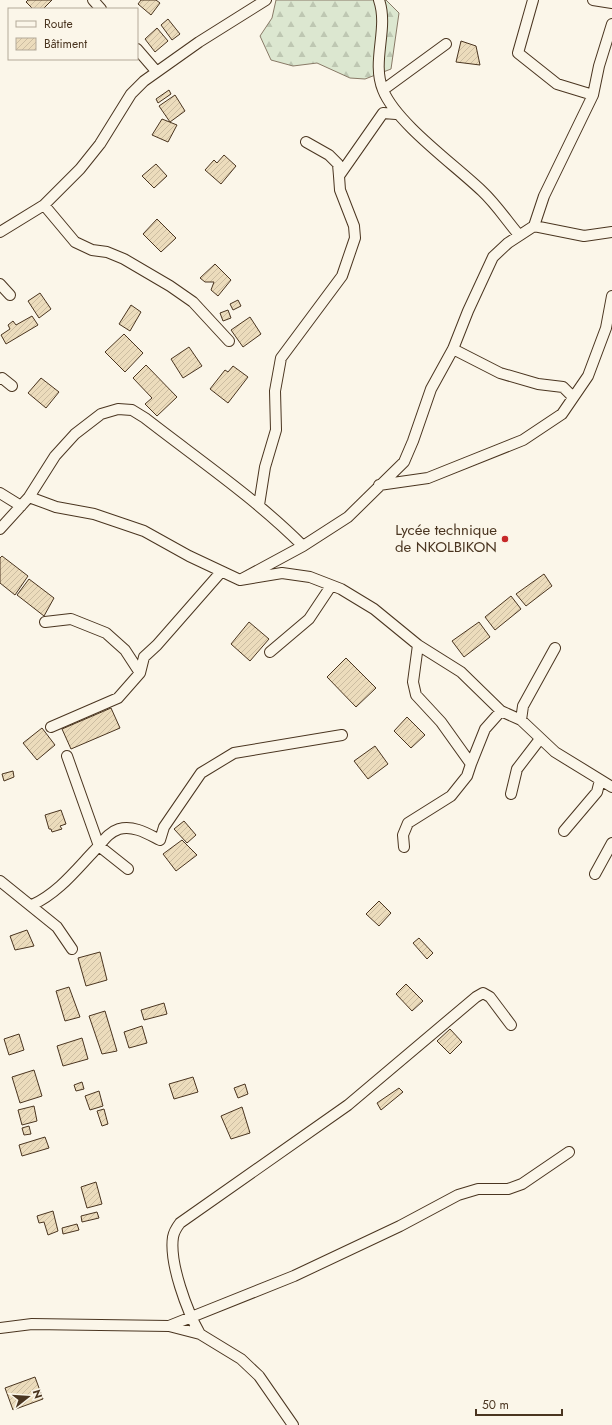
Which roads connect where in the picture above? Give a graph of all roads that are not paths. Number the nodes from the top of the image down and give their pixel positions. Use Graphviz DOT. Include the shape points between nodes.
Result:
graph roads {
  1 [pos="93,0"];
  2 [pos="265,0"];
  3 [pos="380,0"];
  4 [pos="533,0"];
  5 [pos="593,0"];
  6 [pos="612,3"];
  7 [pos="100,8"];
  8 [pos="612,24"];
  9 [pos="446,44"];
  10 [pos="138,50"];
  11 [pos="156,70"];
  12 [pos="383,90"];
  13 [pos="593,95"];
  14 [pos="396,114"];
  15 [pos="306,142"];
  16 [pos="339,176"];
  17 [pos="44,205"];
  18 [pos="534,226"];
  19 [pos="0,232"];
  20 [pos="612,232"];
  21 [pos="519,235"];
  22 [pos="0,284"];
  23 [pos="10,295"];
  24 [pos="612,296"];
  25 [pos="609,327"];
  26 [pos="229,341"];
  27 [pos="454,349"];
  28 [pos="0,379"];
  29 [pos="12,386"];
  30 [pos="573,397"];
  31 [pos="379,485"];
  32 [pos="0,493"];
  33 [pos="28,497"];
  34 [pos="259,505"];
  35 [pos="21,506"];
  36 [pos="0,529"];
  37 [pos="303,546"];
  38 [pos="221,572"];
  39 [pos="240,580"];
  40 [pos="330,586"];
  41 [pos="45,622"];
  42 [pos="418,645"];
  43 [pos="555,648"];
  44 [pos="270,652"];
  45 [pos="140,673"];
  46 [pos="501,711"];
  47 [pos="521,720"];
  48 [pos="51,727"];
  49 [pos="342,735"];
  50 [pos="540,739"];
  51 [pos="67,756"];
  52 [pos="471,764"];
  53 [pos="600,780"];
  54 [pos="612,787"];
  55 [pos="511,794"];
  56 [pos="564,831"];
  57 [pos="612,843"];
  58 [pos="99,846"];
  59 [pos="404,847"];
  60 [pos="128,869"];
  61 [pos="595,874"];
  62 [pos="0,881"];
  63 [pos="32,905"];
  64 [pos="72,949"];
  65 [pos="511,1025"];
  66 [pos="570,1152"];
  67 [pos="191,1318"];
  68 [pos="169,1326"];
  69 [pos="0,1328"];
  70 [pos="200,1334"];
  71 [pos="293,1425"];
  1 -- 7 [label="street"];
  2 -- 11 [label="street"];
  3 -- 12 [label="street" via="383,10 378,63"];
  4 -- 13 [label="street" via="518,53 557,84"];
  5 -- 6 [label="street"];
  8 -- 13 [label="street"];
  9 -- 12 [label="street"];
  10 -- 11 [label="street"];
  11 -- 17 [label="street" via="132,94 100,144 80,169"];
  12 -- 14 [label="street"];
  13 -- 18 [label="street" via="544,196"];
  14 -- 16 [label="street" via="383,113"];
  14 -- 21 [label="street" via="483,193"];
  15 -- 16 [label="street" via="329,155 338,164"];
  16 -- 34 [label="street" via="340,190 354,226 355,238 342,276 281,358 275,391 276,430 264,467"];
  17 -- 19 [label="street"];
  17 -- 26 [label="street" via="75,242 124,259 170,286 192,302"];
  18 -- 20 [label="street" via="584,236"];
  18 -- 21 [label="street"];
  21 -- 27 [label="street" via="493,258 468,311"];
  22 -- 23 [label="street"];
  24 -- 25 [label="street"];
  25 -- 30 [label="street" via="588,376"];
  27 -- 30 [label="street" via="500,373 538,384 563,387"];
  27 -- 31 [label="street" via="431,390 404,462"];
  28 -- 29 [label="street"];
  30 -- 31 [label="street" via="562,414 524,440 428,478"];
  31 -- 37 [label="street" via="348,517"];
  32 -- 35 [label="street"];
  33 -- 34 [label="street" via="55,456 75,434 101,414 118,409 132,410 145,418"];
  33 -- 35 [label="street"];
  33 -- 38 [label="street" via="144,530"];
  34 -- 37 [label="street"];
  35 -- 36 [label="street"];
  37 -- 39 [label="street"];
  38 -- 39 [label="street"];
  38 -- 45 [label="street" via="144,657"];
  39 -- 40 [label="street" via="282,573 310,577"];
  40 -- 42 [label="street" via="341,589 374,609"];
  40 -- 44 [label="street" via="309,619"];
  41 -- 45 [label="street" via="71,619 106,633 125,650"];
  42 -- 46 [label="street" via="461,672"];
  42 -- 52 [label="street" via="413,682 416,695 441,722"];
  43 -- 47 [label="street" via="523,706"];
  45 -- 48 [label="street" via="118,698"];
  46 -- 47 [label="street"];
  46 -- 52 [label="street" via="485,729"];
  47 -- 50 [label="street"];
  49 -- 58 [label="street" via="234,753 201,773 164,827 160,840 139,829 120,828 106,835"];
  50 -- 53 [label="street" via="555,752"];
  50 -- 55 [label="street" via="517,769"];
  51 -- 58 [label="street"];
  52 -- 59 [label="street" via="467,776 451,796 408,823 403,835"];
  53 -- 54 [label="street"];
  53 -- 56 [label="street" via="597,792"];
  57 -- 61 [label="street"];
  58 -- 60 [label="street"];
  58 -- 63 [label="street" via="58,889"];
  62 -- 63 [label="street"];
  63 -- 64 [label="street" via="57,927"];
  65 -- 67 [label="street" via="490,997 483,993 476,997 348,1106 180,1223 173,1236 172,1250"];
  66 -- 67 [label="street" via="522,1184 508,1189 478,1189 458,1195 400,1226 294,1276"];
  67 -- 68 [label="street"];
  67 -- 70 [label="street"];
  68 -- 69 [label="street" via="32,1324"];
  68 -- 70 [label="street"];
  70 -- 71 [label="street" via="241,1359 259,1376"];
}
